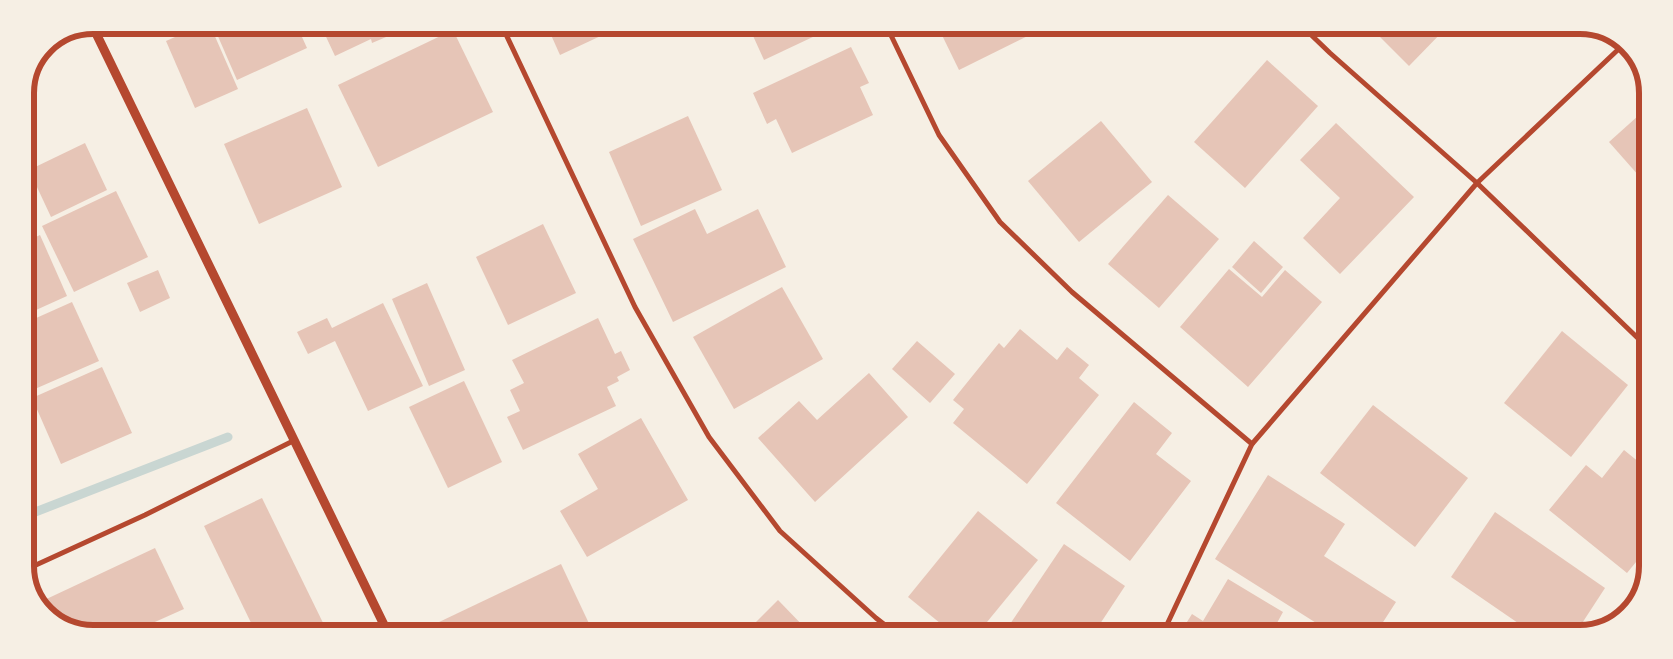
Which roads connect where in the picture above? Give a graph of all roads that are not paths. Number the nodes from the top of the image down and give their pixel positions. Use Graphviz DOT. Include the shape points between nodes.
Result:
graph roads {
  1 [pos="96,34"];
  2 [pos="506,34"];
  3 [pos="890,34"];
  4 [pos="1310,34"];
  5 [pos="1619,49"];
  6 [pos="1477,183"];
  7 [pos="1639,339"];
  8 [pos="293,441"];
  9 [pos="1252,444"];
  10 [pos="34,566"];
  11 [pos="384,625"];
  12 [pos="885,625"];
  13 [pos="1167,625"];
  1 -- 8 [label="street"];
  2 -- 12 [label="street" via="635,307 709,437 780,531"];
  3 -- 9 [label="street" via="939,135 1000,222 1072,292"];
  4 -- 6 [label="street"];
  5 -- 6 [label="street"];
  6 -- 7 [label="street"];
  6 -- 9 [label="street"];
  8 -- 10 [label="street"];
  8 -- 11 [label="street"];
  9 -- 13 [label="street"];
}
